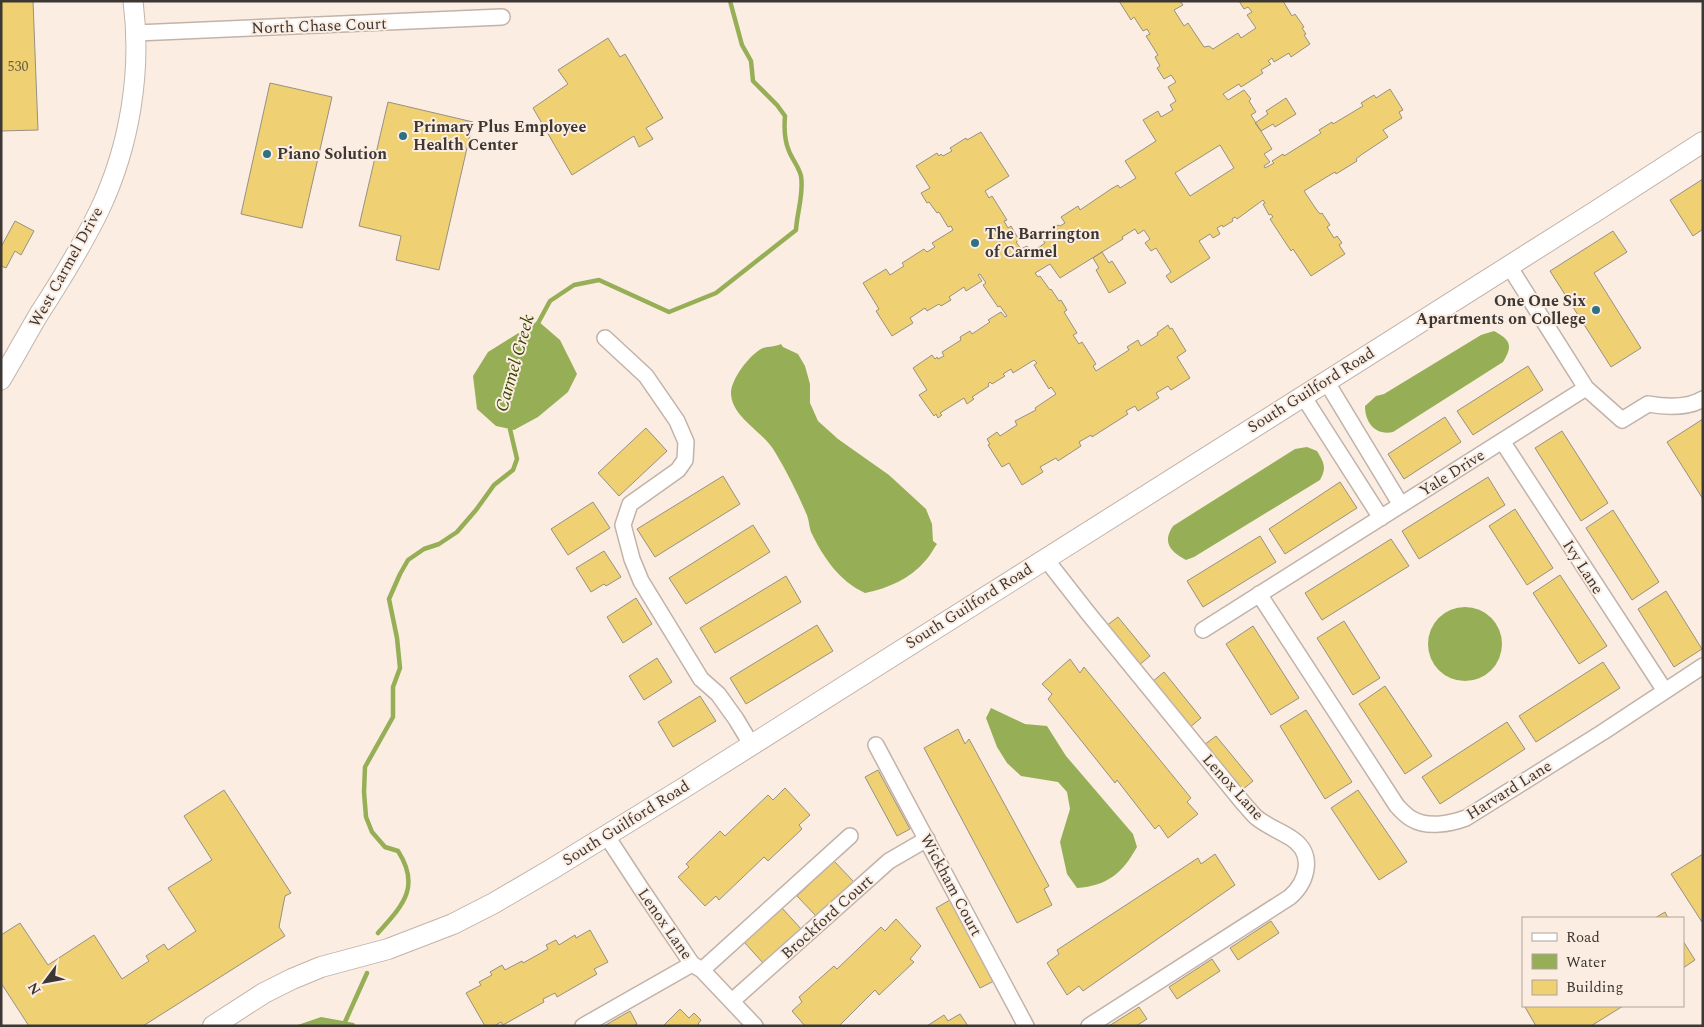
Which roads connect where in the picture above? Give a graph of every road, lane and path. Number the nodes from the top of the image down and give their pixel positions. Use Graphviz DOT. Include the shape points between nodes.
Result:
graph roads {
  1 [pos="133,1"];
  2 [pos="502,17"];
  3 [pos="136,34"];
  4 [pos="1703,142"];
  5 [pos="1508,266"];
  6 [pos="605,338"];
  7 [pos="1,380"];
  8 [pos="1326,381"];
  9 [pos="1586,388"];
  10 [pos="1303,396"];
  11 [pos="1703,399"];
  12 [pos="1502,442"];
  13 [pos="1402,505"];
  14 [pos="1381,518"];
  15 [pos="1045,558"];
  16 [pos="1260,594"];
  17 [pos="1203,630"];
  18 [pos="1703,666"];
  19 [pos="1665,691"];
  20 [pos="751,744"];
  21 [pos="876,745"];
  22 [pos="606,835"];
  23 [pos="850,836"];
  24 [pos="927,840"];
  25 [pos="697,967"];
  26 [pos="732,1001"];
  27 [pos="213,1026"];
  28 [pos="583,1026"];
  29 [pos="755,1026"];
  30 [pos="1026,1026"];
  31 [pos="1089,1026"];
  1 -- 3 [label="street, West Carmel Drive"];
  2 -- 3 [label="street, North Chase Court"];
  3 -- 7 [label="street, West Carmel Drive" via="135,78 129,121 104,198 77,253"];
  4 -- 5 [label="main road, South Guilford Road"];
  5 -- 8 [label="main road, South Guilford Road"];
  5 -- 9 [label="street"];
  6 -- 20 [label="street" via="646,376 677,421 686,442 685,460 678,470 630,504 623,525 632,559 641,581 701,679 718,694"];
  8 -- 10 [label="main road, South Guilford Road"];
  8 -- 13 [label="street"];
  9 -- 11 [label="street" via="1622,420 1648,404 1663,407"];
  9 -- 12 [label="street, Yale Drive"];
  10 -- 14 [label="street"];
  10 -- 15 [label="main road, South Guilford Road"];
  12 -- 13 [label="street, Yale Drive"];
  12 -- 19 [label="street, Ivy Lane"];
  13 -- 14 [label="street, Yale Drive"];
  14 -- 16 [label="street, Yale Drive"];
  15 -- 20 [label="main road, South Guilford Road"];
  15 -- 31 [label="street, Lenox Lane" via="1244,804 1257,818 1300,848 1307,869 1298,890 1290,897"];
  16 -- 17 [label="street, Yale Drive"];
  16 -- 19 [label="street, Harvard Lane" via="1397,806 1412,820 1450,824 1466,818"];
  18 -- 19 [label="street, Harvard Lane"];
  20 -- 22 [label="main road, South Guilford Road"];
  21 -- 24 [label="street, Wickham Court"];
  22 -- 25 [label="street, Lenox Lane"];
  22 -- 27 [label="main road, South Guilford Road" via="453,924 388,949 321,967 292,979"];
  23 -- 25 [label="street"];
  24 -- 26 [label="street, Brockford Court" via="889,861"];
  24 -- 30 [label="street, Wickham Court"];
  25 -- 26 [label="street, Lenox Lane"];
  25 -- 28 [label="street"];
  26 -- 29 [label="street, Lenox Lane"];
}
